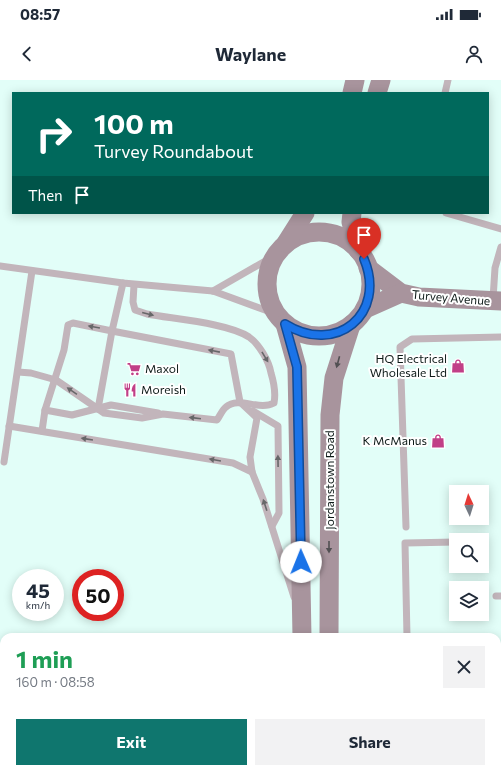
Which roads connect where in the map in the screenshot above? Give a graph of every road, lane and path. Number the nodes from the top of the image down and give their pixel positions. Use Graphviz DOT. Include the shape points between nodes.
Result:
graph roads {
  1 [pos="355,80"];
  2 [pos="381,80"];
  3 [pos="448,80"];
  4 [pos="352,92"];
  5 [pos="377,92"];
  6 [pos="445,92"];
  7 [pos="304,214"];
  8 [pos="352,214"];
  9 [pos="449,214"];
  10 [pos="501,229"];
  11 [pos="501,247"];
  12 [pos="280,250"];
  13 [pos="358,250"];
  14 [pos="0,266"];
  15 [pos="368,268"];
  16 [pos="32,271"];
  17 [pos="123,284"];
  18 [pos="134,284"];
  19 [pos="213,291"];
  20 [pos="401,293"];
  21 [pos="497,301"];
  22 [pos="364,309"];
  23 [pos="280,319"];
  24 [pos="351,325"];
  25 [pos="112,330"];
  26 [pos="501,337"];
  27 [pos="18,372"];
  28 [pos="56,380"];
  29 [pos="240,402"];
  30 [pos="98,409"];
  31 [pos="45,410"];
  32 [pos="9,426"];
  33 [pos="42,431"];
  34 [pos="4,462"];
  35 [pos="252,472"];
  36 [pos="272,526"];
  37 [pos="406,527"];
  38 [pos="449,542"];
  39 [pos="302,630"];
  40 [pos="329,633"];
  41 [pos="407,633"];
  1 -- 4 [label="main road"];
  2 -- 5 [label="main road"];
  3 -- 6 [label="lane"];
  7 -- 12 [label="main road"];
  8 -- 13 [label="main road" via="351,222"];
  9 -- 10 [label="lane"];
  11 -- 21 [label="lane" via="495,268"];
  12 -- 13 [label="main road" via="298,236 314,232 330,233 345,239"];
  12 -- 19 [label="lane"];
  12 -- 23 [label="main road" via="268,271 266,287 269,301"];
  13 -- 15 [label="main road"];
  14 -- 16 [label="lane"];
  15 -- 20 [label="main road, Turvey Avenue"];
  15 -- 22 [label="main road" via="370,292"];
  16 -- 17 [label="lane"];
  16 -- 27 [label="lane"];
  17 -- 18 [label="lane"];
  17 -- 25 [label="lane"];
  18 -- 19 [label="lane"];
  18 -- 29 [label="lane, one-way" via="135,310 220,326 249,337 270,365 276,396 274,403 267,407"];
  19 -- 23 [label="lane"];
  20 -- 21 [label="main road, Turvey Avenue" via="419,297"];
  20 -- 22 [label="main road, Turvey Avenue"];
  22 -- 24 [label="main road"];
  23 -- 24 [label="main road" via="299,332 316,336 334,334"];
  23 -- 39 [label="main road" via="297,367"];
  24 -- 40 [label="main road, Jordanstown Road, one-way" via="334,378 330,415"];
  25 -- 28 [label="lane, one-way" via="73,323 68,326"];
  29 -- 25 [label="lane, one-way" via="231,354"];
  25 -- 30 [label="lane"];
  26 -- 37 [label="lane" via="412,339 400,347"];
  27 -- 28 [label="lane"];
  27 -- 32 [label="lane"];
  30 -- 28 [label="lane, one-way"];
  28 -- 31 [label="lane"];
  29 -- 30 [label="lane, one-way" via="226,407 217,420 163,414 142,418"];
  29 -- 35 [label="lane" via="257,418 250,457"];
  36 -- 29 [label="lane, one-way" via="279,513 278,426"];
  30 -- 31 [label="lane" via="72,415"];
  31 -- 33 [label="lane"];
  32 -- 33 [label="lane"];
  32 -- 34 [label="lane"];
  35 -- 33 [label="lane, one-way" via="232,463"];
  36 -- 35 [label="lane, one-way"];
  36 -- 39 [label="lane"];
  38 -- 41 [label="lane" via="405,542"];
}
